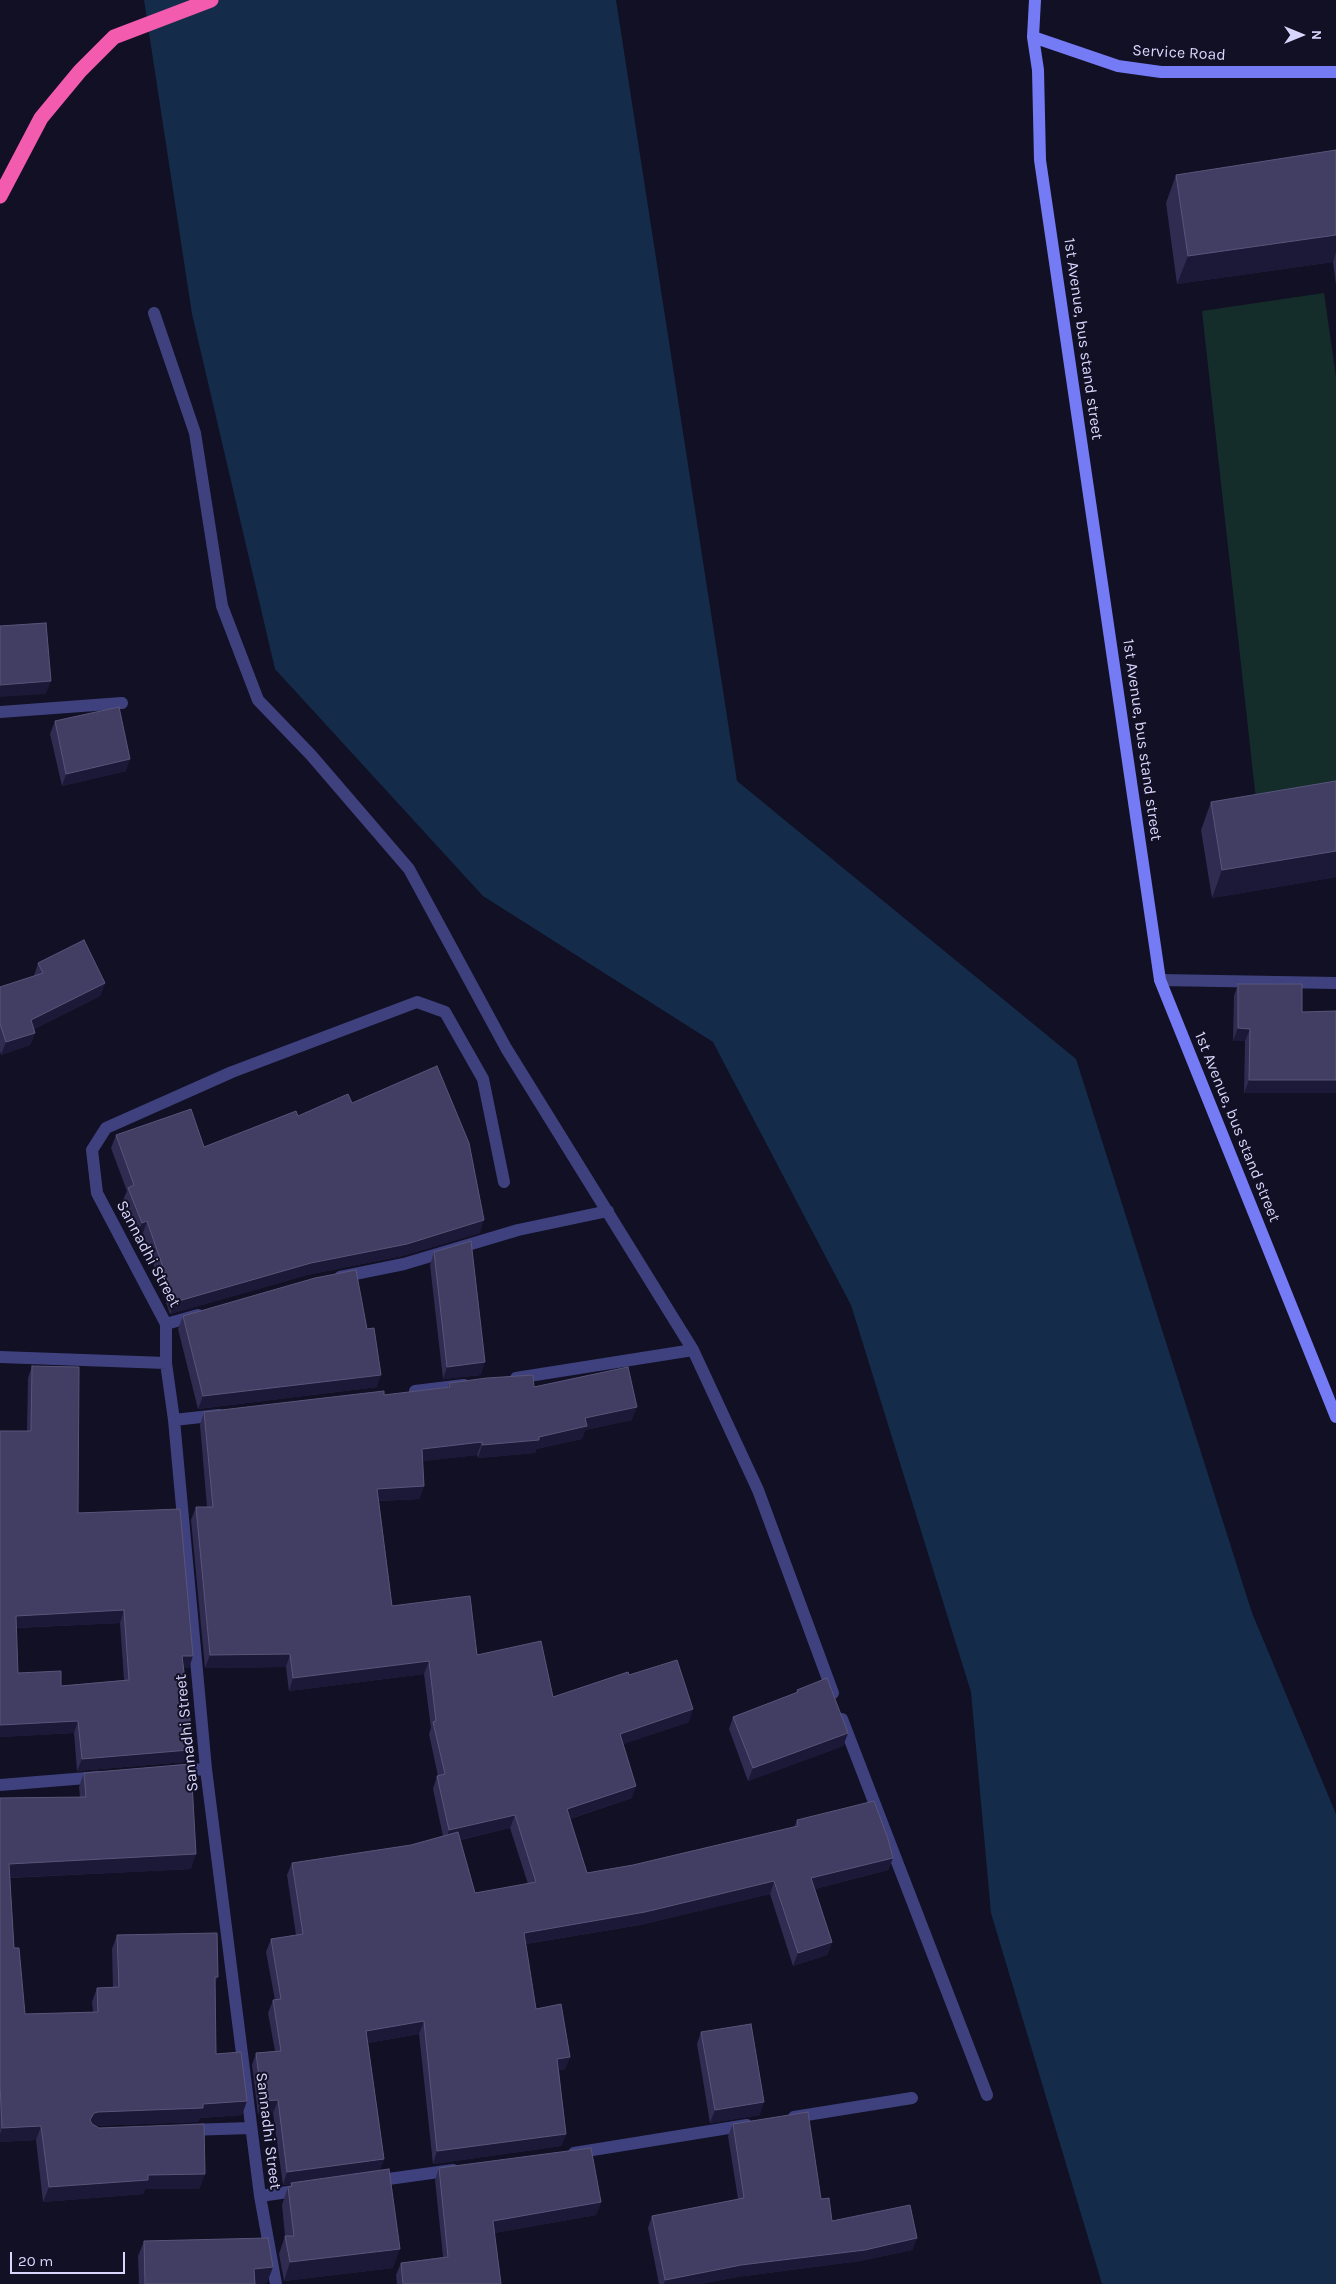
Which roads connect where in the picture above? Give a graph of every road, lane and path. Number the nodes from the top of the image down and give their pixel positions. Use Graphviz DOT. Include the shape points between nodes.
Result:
graph roads {
  1 [pos="211,0"];
  2 [pos="1035,0"];
  3 [pos="1033,38"];
  4 [pos="1336,72"];
  5 [pos="0,196"];
  6 [pos="154,313"];
  7 [pos="122,703"];
  8 [pos="0,712"];
  9 [pos="1160,980"];
  10 [pos="1336,983"];
  11 [pos="504,1182"];
  12 [pos="608,1211"];
  13 [pos="328,1279"];
  14 [pos="214,1310"];
  15 [pos="166,1324"];
  16 [pos="693,1350"];
  17 [pos="0,1357"];
  18 [pos="166,1363"];
  19 [pos="507,1380"];
  20 [pos="478,1384"];
  21 [pos="399,1393"];
  22 [pos="233,1413"];
  23 [pos="1336,1417"];
  24 [pos="174,1420"];
  25 [pos="206,1769"];
  26 [pos="157,1772"];
  27 [pos="108,1776"];
  28 [pos="0,1785"];
  29 [pos="987,2095"];
  30 [pos="912,2098"];
  31 [pos="784,2119"];
  32 [pos="755,2124"];
  33 [pos="251,2128"];
  34 [pos="172,2131"];
  35 [pos="559,2155"];
  36 [pos="462,2168"];
  37 [pos="366,2182"];
  38 [pos="318,2188"];
  39 [pos="260,2196"];
  40 [pos="276,2284"];
  1 -- 5 [label="highway" via="114,38 80,71 41,118"];
  2 -- 3 [label="street"];
  3 -- 4 [label="street, Service Road" via="1118,66 1162,72"];
  3 -- 9 [label="street, 1st Avenue, bus stand street" via="1038,70 1040,160"];
  6 -- 12 [label="street" via="195,433 222,606 258,700 311,754 408,869 506,1048"];
  7 -- 8 [label="street"];
  9 -- 10 [label="street"];
  9 -- 23 [label="street, 1st Avenue, bus stand street"];
  11 -- 15 [label="street, Sannadhi Street" via="483,1080 445,1012 417,1002 232,1072 106,1128 92,1150 97,1193"];
  12 -- 13 [label="street" via="518,1230 404,1264"];
  12 -- 16 [label="street"];
  14 -- 15 [label="street"];
  15 -- 18 [label="street, Sannadhi Street"];
  16 -- 19 [label="street"];
  16 -- 29 [label="street" via="758,1490 855,1755"];
  17 -- 18 [label="street"];
  18 -- 24 [label="street, Sannadhi Street"];
  20 -- 21 [label="street"];
  22 -- 24 [label="street"];
  24 -- 25 [label="street, Sannadhi Street"];
  25 -- 26 [label="street"];
  25 -- 33 [label="street, Sannadhi Street"];
  27 -- 28 [label="street"];
  30 -- 31 [label="street"];
  32 -- 35 [label="street"];
  33 -- 34 [label="street"];
  33 -- 39 [label="street, Sannadhi Street"];
  36 -- 37 [label="street"];
  38 -- 39 [label="street"];
  39 -- 40 [label="street, Sannadhi Street"];
}
